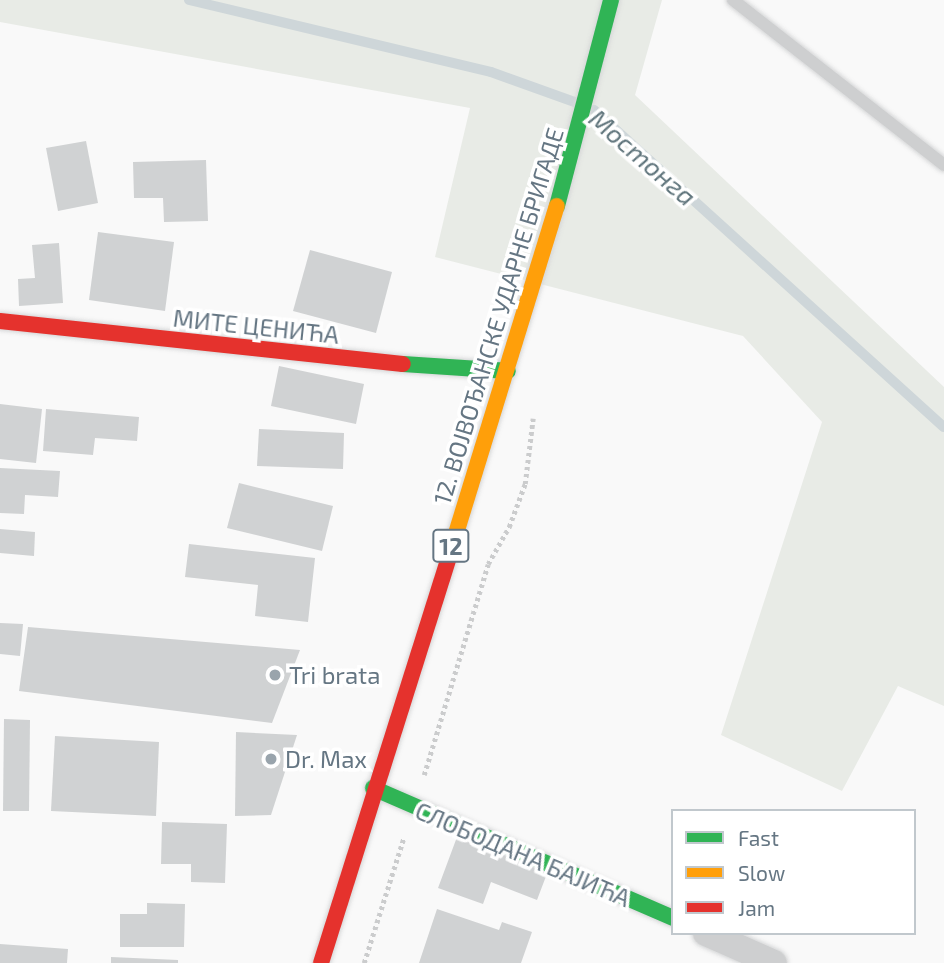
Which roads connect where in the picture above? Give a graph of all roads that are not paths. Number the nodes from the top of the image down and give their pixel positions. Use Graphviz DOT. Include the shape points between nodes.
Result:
graph roads {
  1 [pos="611,0"];
  2 [pos="733,0"];
  3 [pos="944,165"];
  4 [pos="0,321"];
  5 [pos="508,371"];
  6 [pos="373,788"];
  7 [pos="671,917"];
  8 [pos="711,935"];
  9 [pos="321,963"];
  10 [pos="774,963"];
  1 -- 5 [label="main road, 12. ВОЈВОЂАНСКЕ УДАРНЕ БРИГАДЕ / 12" via="580,129"];
  2 -- 3 [label="lane"];
  4 -- 5 [label="main road, МИТЕ ЦЕНИЋА" via="326,358"];
  5 -- 6 [label="main road, 12. ВОЈВОЂАНСКЕ УДАРНЕ БРИГАДЕ / 12"];
  6 -- 7 [label="main road, СЛОБОДАНА БАЈИЋА"];
  6 -- 9 [label="main road, 12. ВОЈВОЂАНСКЕ УДАРНЕ БРИГАДЕ / 12"];
  8 -- 10 [label="street"];
}
